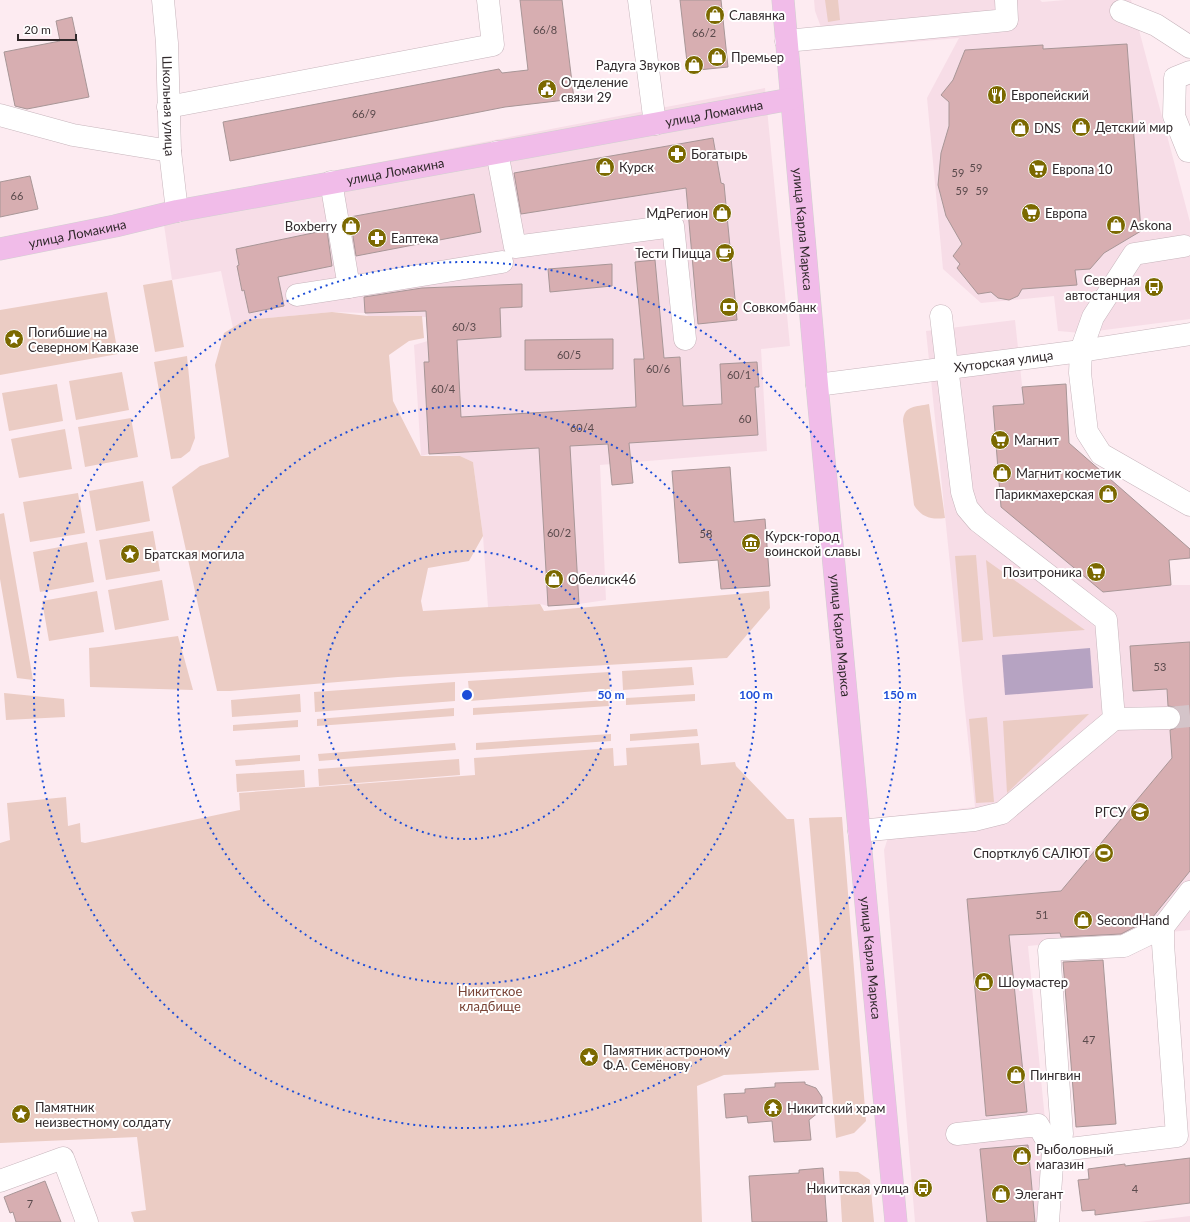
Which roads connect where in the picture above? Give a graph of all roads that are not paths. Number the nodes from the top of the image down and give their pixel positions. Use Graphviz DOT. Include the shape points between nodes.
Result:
graph roads {
  1 [pos="163,0"];
  2 [pos="488,0"];
  3 [pos="639,0"];
  4 [pos="783,0"];
  5 [pos="1006,0"];
  6 [pos="1121,11"];
  7 [pos="786,41"];
  8 [pos="1190,47"];
  9 [pos="1190,72"];
  10 [pos="791,99"];
  11 [pos="168,107"];
  12 [pos="0,115"];
  13 [pos="656,124"];
  14 [pos="1190,150"];
  15 [pos="170,151"];
  16 [pos="497,152"];
  17 [pos="331,182"];
  18 [pos="178,211"];
  19 [pos="1184,246"];
  20 [pos="0,248"];
  21 [pos="502,262"];
  22 [pos="348,287"];
  23 [pos="297,295"];
  24 [pos="941,316"];
  25 [pos="1190,334"];
  26 [pos="685,339"];
  27 [pos="1081,351"];
  28 [pos="947,368"];
  29 [pos="817,385"];
  30 [pos="1190,505"];
  31 [pos="1169,718"];
  32 [pos="1114,719"];
  33 [pos="859,831"];
  34 [pos="1190,892"];
  35 [pos="1163,927"];
  36 [pos="957,1134"];
  37 [pos="1053,1151"];
  38 [pos="0,1181"];
  39 [pos="88,1222"];
  40 [pos="896,1222"];
  41 [pos="1048,1222"];
  1 -- 11 [label="street, Школьная улица"];
  2 -- 11 [label="street" via="493,45"];
  3 -- 13 [label="street"];
  4 -- 7 [label="main road, улица Карла Маркса"];
  5 -- 7 [label="street" via="1007,20"];
  6 -- 8 [label="street" via="1156,26"];
  7 -- 10 [label="main road, улица Карла Маркса"];
  9 -- 14 [label="street" via="1175,78 1174,116 1188,151"];
  10 -- 13 [label="main road, улица Ломакина"];
  10 -- 29 [label="main road, улица Карла Маркса"];
  11 -- 15 [label="street, Школьная улица"];
  12 -- 15 [label="street" via="73,135"];
  13 -- 16 [label="main road, улица Ломакина"];
  15 -- 18 [label="street, Школьная улица"];
  16 -- 17 [label="main road, улица Ломакина"];
  16 -- 26 [label="street" via="515,247 673,226"];
  17 -- 18 [label="main road, улица Ломакина"];
  17 -- 22 [label="street"];
  18 -- 20 [label="main road, улица Ломакина"];
  19 -- 27 [label="street" via="1134,254 1093,317"];
  21 -- 22 [label="street"];
  22 -- 23 [label="street"];
  24 -- 28 [label="street"];
  25 -- 27 [label="street, Хуторская улица"];
  27 -- 28 [label="street, Хуторская улица"];
  27 -- 30 [label="street" via="1080,373 1087,432 1101,454"];
  28 -- 29 [label="street, Хуторская улица"];
  28 -- 32 [label="street" via="962,492 967,508 978,521 1106,620"];
  29 -- 33 [label="main road, улица Карла Маркса"];
  31 -- 32 [label="street"];
  32 -- 33 [label="street" via="1002,813 974,820"];
  33 -- 40 [label="main road, улица Карла Маркса"];
  34 -- 35 [label="street"];
  35 -- 37 [label="street" via="1124,946 1048,950 1062,1134"];
  35 -- 37 [label="street" via="1177,1136"];
  36 -- 37 [label="street" via="1038,1124"];
  37 -- 41 [label="street"];
  38 -- 39 [label="street" via="63,1158"];
}
